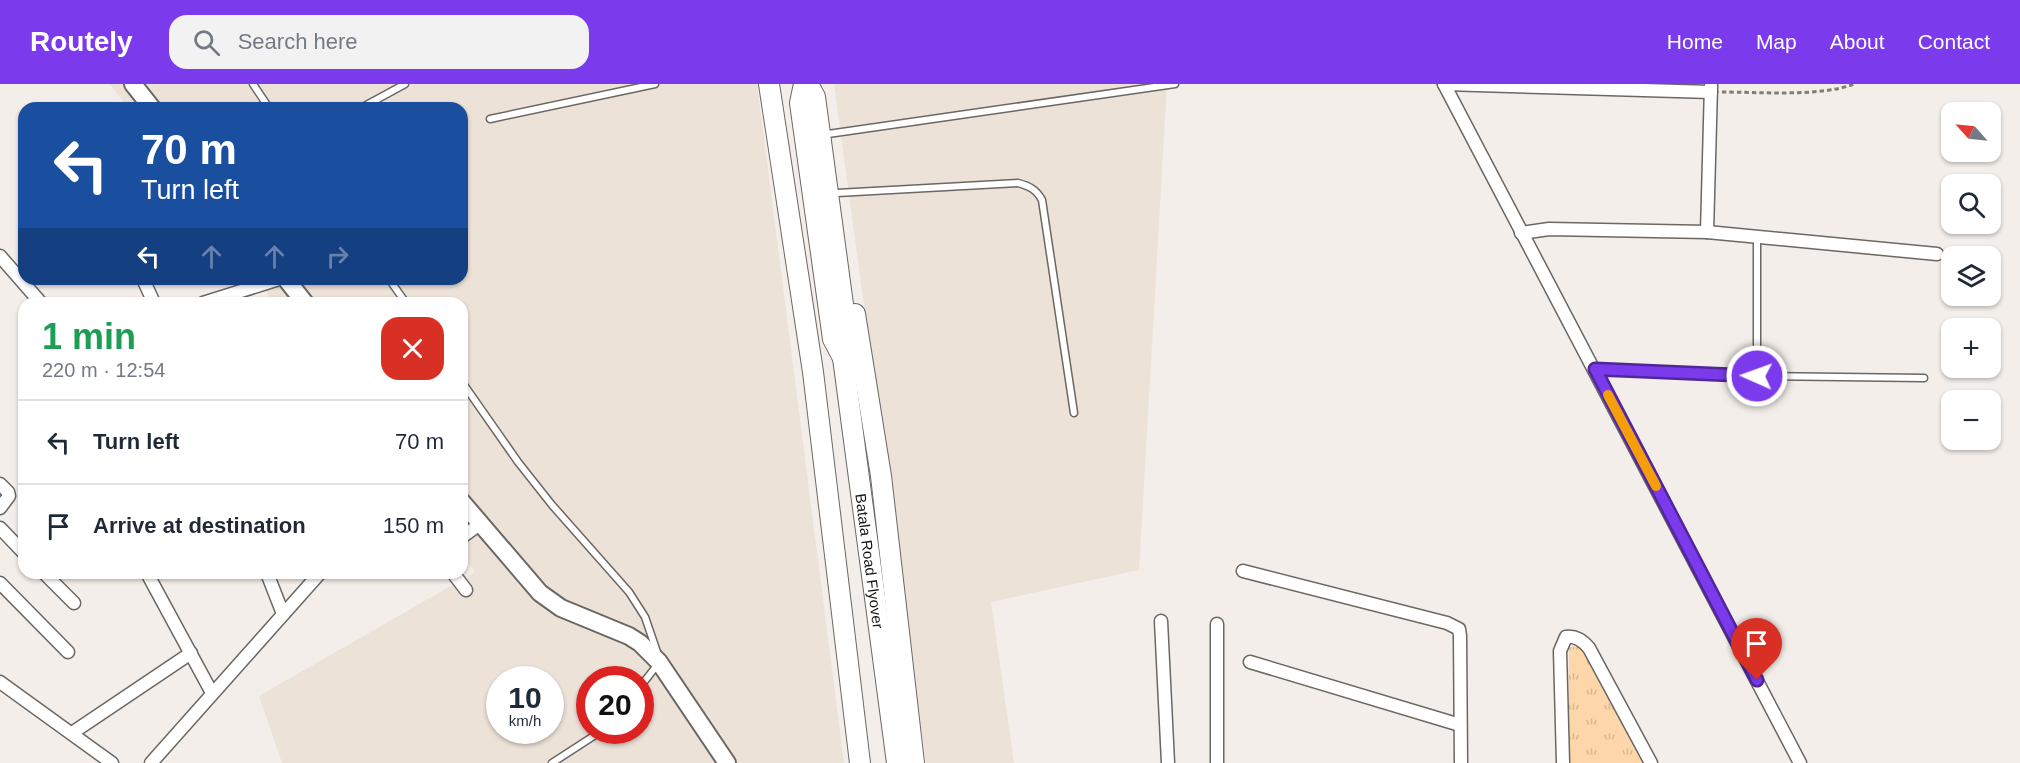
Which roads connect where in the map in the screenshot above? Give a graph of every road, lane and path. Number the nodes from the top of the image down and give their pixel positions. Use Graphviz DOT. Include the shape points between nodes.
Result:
graph roads {
  1 [pos="133,84"];
  2 [pos="253,84"];
  3 [pos="405,84"];
  4 [pos="654,84"];
  5 [pos="769,84"];
  6 [pos="806,84"];
  7 [pos="821,84"];
  8 [pos="1175,84"];
  9 [pos="1444,84"];
  10 [pos="1854,84"];
  11 [pos="1711,88"];
  12 [pos="147,102"];
  13 [pos="265,102"];
  14 [pos="372,102"];
  15 [pos="490,119"];
  16 [pos="828,134"];
  17 [pos="837,193"];
  18 [pos="1707,232"];
  19 [pos="1521,233"];
  20 [pos="1757,236"];
  21 [pos="1937,254"];
  22 [pos="0,256"];
  23 [pos="18,277"];
  24 [pos="25,285"];
  25 [pos="260,285"];
  26 [pos="291,285"];
  27 [pos="36,297"];
  28 [pos="222,297"];
  29 [pos="300,297"];
  30 [pos="1595,369"];
  31 [pos="1757,376"];
  32 [pos="1924,378"];
  33 [pos="468,391"];
  34 [pos="1074,413"];
  35 [pos="0,484"];
  36 [pos="0,508"];
  37 [pos="468,509"];
  38 [pos="480,524"];
  39 [pos="0,528"];
  40 [pos="468,533"];
  41 [pos="18,546"];
  42 [pos="1243,571"];
  43 [pos="50,579"];
  44 [pos="150,579"];
  45 [pos="269,579"];
  46 [pos="315,579"];
  47 [pos="458,579"];
  48 [pos="0,583"];
  49 [pos="466,590"];
  50 [pos="74,603"];
  51 [pos="283,614"];
  52 [pos="1161,621"];
  53 [pos="1217,624"];
  54 [pos="68,652"];
  55 [pos="191,653"];
  56 [pos="659,662"];
  57 [pos="1250,662"];
  58 [pos="654,669"];
  59 [pos="0,682"];
  60 [pos="212,693"];
  61 [pos="1460,725"];
  62 [pos="72,734"];
  63 [pos="581,744"];
  64 [pos="163,758"];
  65 [pos="112,763"];
  66 [pos="151,763"];
  67 [pos="552,763"];
  68 [pos="727,763"];
  69 [pos="860,763"];
  70 [pos="897,763"];
  71 [pos="914,763"];
  72 [pos="1168,763"];
  73 [pos="1217,763"];
  74 [pos="1461,763"];
  75 [pos="1563,763"];
  76 [pos="1651,763"];
  77 [pos="1800,763"];
  1 -- 12 [label="street"];
  2 -- 13 [label="lane"];
  3 -- 14 [label="lane"];
  4 -- 15 [label="lane"];
  5 -- 69 [label="main road" via="813,372"];
  6 -- 70 [label="main road, Batala Road Flyover" via="800,103 833,339 843,358"];
  7 -- 16 [label="main road"];
  8 -- 16 [label="lane"];
  9 -- 11 [label="street"];
  9 -- 19 [label="street"];
  10 -- 11 [label="path" via="1814,91"];
  11 -- 18 [label="street"];
  16 -- 17 [label="main road"];
  17 -- 34 [label="lane" via="1018,183 1038,192"];
  17 -- 71 [label="main road" via="881,476"];
  18 -- 19 [label="street"];
  18 -- 20 [label="street"];
  19 -- 30 [label="street"];
  20 -- 21 [label="street"];
  20 -- 31 [label="lane"];
  22 -- 23 [label="street"];
  24 -- 27 [label="street"];
  25 -- 28 [label="street"];
  26 -- 29 [label="street"];
  30 -- 31 [label="lane"];
  30 -- 77 [label="street"];
  31 -- 32 [label="lane"];
  33 -- 56 [label="lane" via="552,505 629,592 650,629"];
  35 -- 36 [label="street" via="9,496"];
  37 -- 38 [label="street"];
  38 -- 40 [label="street"];
  38 -- 56 [label="street" via="540,593 561,608 629,636"];
  39 -- 41 [label="street"];
  42 -- 61 [label="street" via="1459,629"];
  43 -- 50 [label="street"];
  44 -- 55 [label="street"];
  45 -- 51 [label="street"];
  46 -- 51 [label="street"];
  47 -- 49 [label="street"];
  48 -- 54 [label="street"];
  51 -- 60 [label="street"];
  52 -- 72 [label="street"];
  53 -- 73 [label="street"];
  55 -- 60 [label="street"];
  55 -- 62 [label="street"];
  56 -- 58 [label="lane"];
  56 -- 68 [label="street"];
  57 -- 61 [label="street"];
  59 -- 62 [label="street"];
  60 -- 64 [label="street"];
  61 -- 74 [label="street"];
  62 -- 65 [label="street"];
  63 -- 67 [label="lane"];
  64 -- 66 [label="street"];
  75 -- 76 [label="street" via="1560,651 1566,637 1580,639 1589,648"];
}
